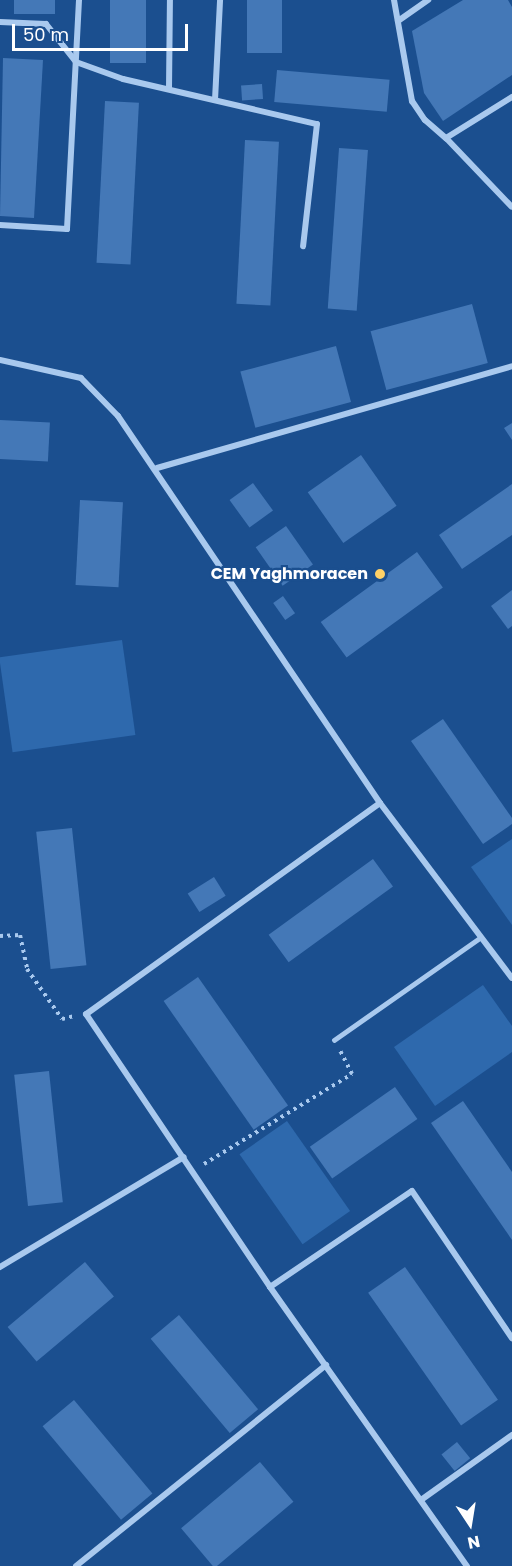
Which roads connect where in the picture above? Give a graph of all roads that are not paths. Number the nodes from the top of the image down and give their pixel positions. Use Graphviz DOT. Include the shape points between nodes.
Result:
graph roads {
  1 [pos="79,0"];
  2 [pos="170,0"];
  3 [pos="220,0"];
  4 [pos="394,0"];
  5 [pos="428,0"];
  6 [pos="398,21"];
  7 [pos="0,22"];
  8 [pos="76,62"];
  9 [pos="169,89"];
  10 [pos="512,97"];
  11 [pos="215,100"];
  12 [pos="446,138"];
  13 [pos="512,207"];
  14 [pos="0,225"];
  15 [pos="303,246"];
  16 [pos="0,360"];
  17 [pos="512,366"];
  18 [pos="156,468"];
  19 [pos="380,803"];
  20 [pos="482,937"];
  21 [pos="512,978"];
  22 [pos="334,1040"];
  23 [pos="184,1157"];
  24 [pos="0,1268"];
  25 [pos="270,1287"];
  26 [pos="512,1338"];
  27 [pos="326,1365"];
  28 [pos="512,1435"];
  29 [pos="421,1500"];
  30 [pos="76,1566"];
  31 [pos="467,1566"];
  1 -- 8 [label="street"];
  2 -- 9 [label="street"];
  3 -- 11 [label="street"];
  4 -- 6 [label="street"];
  5 -- 6 [label="street"];
  6 -- 12 [label="street" via="412,101 424,120"];
  7 -- 8 [label="street" via="46,24"];
  8 -- 9 [label="street"];
  8 -- 14 [label="street" via="67,229"];
  9 -- 11 [label="street"];
  10 -- 12 [label="street"];
  11 -- 15 [label="street" via="317,124"];
  12 -- 13 [label="street"];
  16 -- 18 [label="street" via="81,378 118,416"];
  17 -- 18 [label="street"];
  18 -- 19 [label="street"];
  19 -- 20 [label="street"];
  19 -- 23 [label="street" via="87,1014"];
  20 -- 21 [label="street"];
  20 -- 22 [label="lane"];
  23 -- 24 [label="street"];
  23 -- 25 [label="street"];
  25 -- 26 [label="street" via="412,1191"];
  25 -- 27 [label="street"];
  27 -- 29 [label="street"];
  27 -- 30 [label="street"];
  28 -- 29 [label="street"];
  29 -- 31 [label="street"];
}
